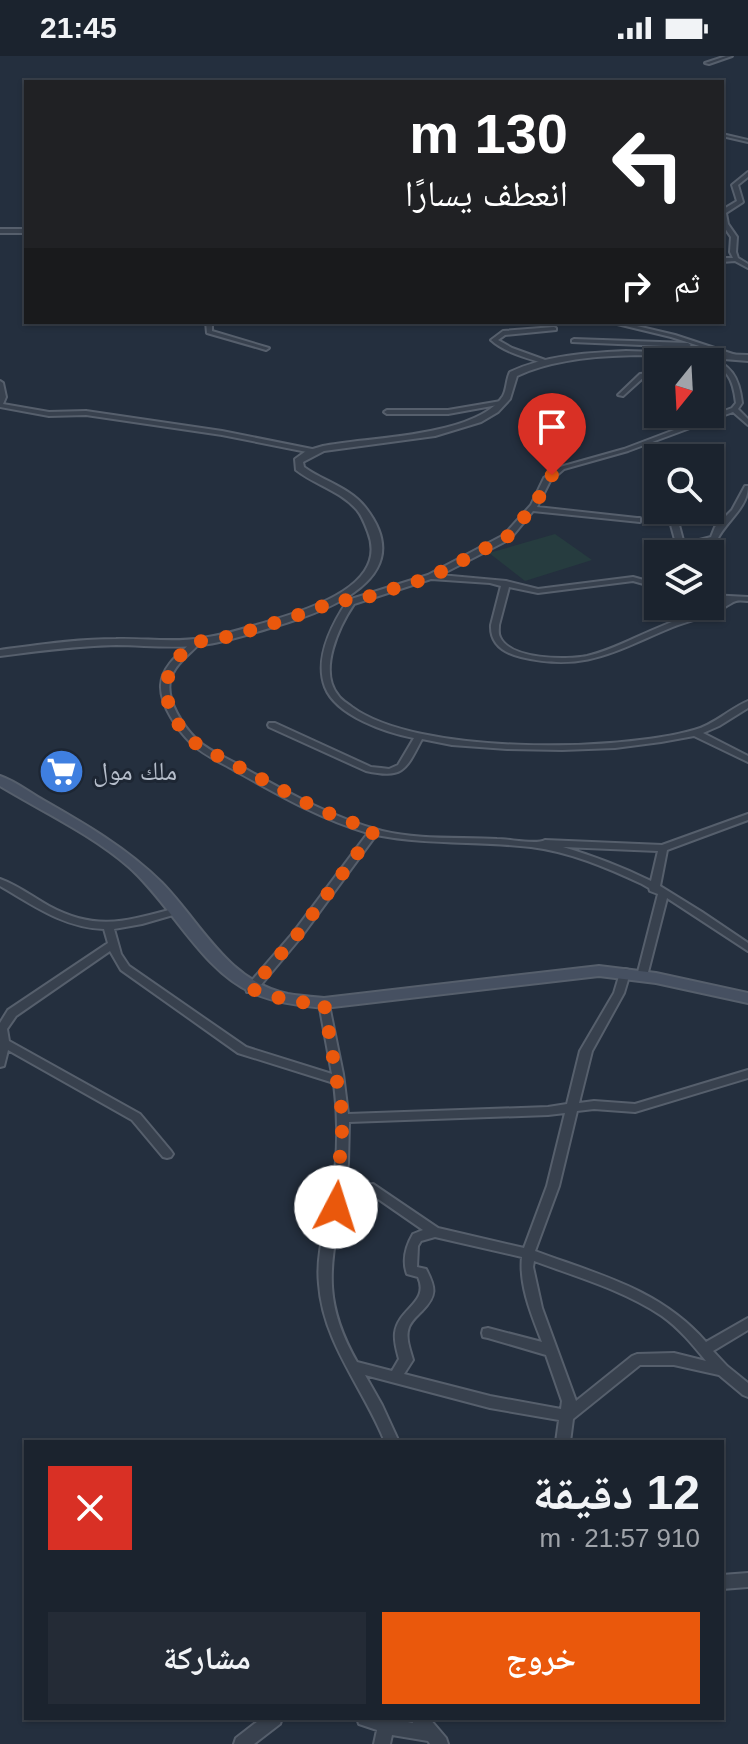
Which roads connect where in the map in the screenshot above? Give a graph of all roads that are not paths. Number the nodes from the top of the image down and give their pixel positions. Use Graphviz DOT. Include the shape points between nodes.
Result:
graph roads {
  1 [pos="730,56"];
  2 [pos="707,63"];
  3 [pos="724,135"];
  4 [pos="748,141"];
  5 [pos="748,174"];
  6 [pos="730,207"];
  7 [pos="748,207"];
  8 [pos="724,211"];
  9 [pos="724,218"];
  10 [pos="0,231"];
  11 [pos="24,231"];
  12 [pos="724,249"];
  13 [pos="733,252"];
  14 [pos="736,259"];
  15 [pos="724,260"];
  16 [pos="748,266"];
  17 [pos="209,324"];
  18 [pos="620,324"];
  19 [pos="554,329"];
  20 [pos="574,341"];
  21 [pos="698,344"];
  22 [pos="266,348"];
  23 [pos="644,357"];
  24 [pos="743,358"];
  25 [pos="546,362"];
  26 [pos="724,367"];
  27 [pos="644,375"];
  28 [pos="0,383"];
  29 [pos="738,387"];
  30 [pos="748,391"];
  31 [pos="621,395"];
  32 [pos="501,403"];
  33 [pos="0,404"];
  34 [pos="734,409"];
  35 [pos="387,412"];
  36 [pos="748,423"];
  37 [pos="312,451"];
  38 [pos="748,488"];
  39 [pos="532,509"];
  40 [pos="637,520"];
  41 [pos="708,540"];
  42 [pos="431,577"];
  43 [pos="644,581"];
  44 [pos="506,583"];
  45 [pos="748,591"];
  46 [pos="724,599"];
  47 [pos="748,599"];
  48 [pos="728,600"];
  49 [pos="346,601"];
  50 [pos="196,643"];
  51 [pos="0,653"];
  52 [pos="748,704"];
  53 [pos="272,725"];
  54 [pos="695,733"];
  55 [pos="418,738"];
  56 [pos="748,759"];
  57 [pos="0,780"];
  58 [pos="748,817"];
  59 [pos="374,831"];
  60 [pos="533,844"];
  61 [pos="663,848"];
  62 [pos="0,882"];
  63 [pos="658,892"];
  64 [pos="176,911"];
  65 [pos="108,926"];
  66 [pos="112,945"];
  67 [pos="748,948"];
  68 [pos="625,973"];
  69 [pos="642,976"];
  70 [pos="251,989"];
  71 [pos="748,998"];
  72 [pos="324,1003"];
  73 [pos="2,1044"];
  74 [pos="0,1063"];
  75 [pos="748,1074"];
  76 [pos="337,1080"];
  77 [pos="570,1109"];
  78 [pos="343,1118"];
  79 [pos="167,1154"];
  80 [pos="336,1207"];
  81 [pos="435,1232"];
  82 [pos="528,1254"];
  83 [pos="748,1323"];
  84 [pos="488,1333"];
  85 [pos="549,1350"];
  86 [pos="704,1350"];
  87 [pos="354,1367"];
  88 [pos="722,1370"];
  89 [pos="395,1377"];
  90 [pos="748,1391"];
  91 [pos="567,1416"];
  92 [pos="391,1440"];
  93 [pos="563,1440"];
  94 [pos="748,1580"];
  95 [pos="724,1582"];
  96 [pos="272,1720"];
  97 [pos="370,1720"];
  98 [pos="421,1720"];
  99 [pos="386,1726"];
  100 [pos="436,1739"];
  101 [pos="242,1744"];
  102 [pos="382,1744"];
  1 -- 2 [label="street"];
  3 -- 4 [label="street"];
  5 -- 6 [label="street" via="735,185 740,202"];
  6 -- 7 [label="street"];
  6 -- 8 [label="street"];
  9 -- 13 [label="street" via="735,239"];
  10 -- 11 [label="street"];
  12 -- 13 [label="street"];
  13 -- 14 [label="street"];
  14 -- 15 [label="street"];
  14 -- 16 [label="street"];
  17 -- 22 [label="street" via="209,332"];
  18 -- 21 [label="street"];
  19 -- 25 [label="street" via="503,333 494,340 500,347"];
  20 -- 21 [label="street"];
  21 -- 24 [label="street"];
  23 -- 25 [label="street"];
  25 -- 32 [label="street" via="513,374"];
  26 -- 29 [label="street"];
  27 -- 31 [label="street"];
  28 -- 33 [label="street"];
  29 -- 30 [label="street"];
  29 -- 34 [label="street"];
  32 -- 35 [label="street" via="448,412"];
  32 -- 37 [label="street" via="482,417 444,430"];
  33 -- 37 [label="street" via="222,433"];
  34 -- 36 [label="street"];
  34 -- 39 [label="street" via="562,468 547,480"];
  37 -- 49 [label="street" via="298,461 299,468 354,500 374,536 371,570"];
  38 -- 41 [label="street"];
  39 -- 40 [label="street"];
  39 -- 42 [label="street" via="507,537"];
  42 -- 44 [label="street"];
  42 -- 49 [label="street"];
  43 -- 44 [label="street" via="547,591"];
  44 -- 48 [label="street" via="497,638 515,653 548,660 614,652"];
  45 -- 48 [label="street"];
  46 -- 48 [label="street"];
  47 -- 48 [label="street"];
  49 -- 50 [label="street"];
  49 -- 55 [label="street" via="331,643 326,677 330,689 359,716"];
  50 -- 51 [label="street" via="96,643"];
  50 -- 59 [label="street" via="172,666 164,689 191,740 269,785"];
  52 -- 54 [label="street"];
  53 -- 55 [label="street" via="381,772 403,768"];
  54 -- 55 [label="street" via="572,745"];
  54 -- 56 [label="street"];
  57 -- 64 [label="main road" via="134,863"];
  58 -- 61 [label="street"];
  59 -- 60 [label="street" via="431,840"];
  59 -- 70 [label="street"];
  60 -- 61 [label="street"];
  60 -- 63 [label="street" via="591,859"];
  61 -- 63 [label="street"];
  62 -- 65 [label="street" via="72,920"];
  63 -- 67 [label="street"];
  63 -- 69 [label="street"];
  64 -- 65 [label="street"];
  64 -- 70 [label="main road" via="224,967"];
  65 -- 66 [label="street"];
  66 -- 73 [label="street" via="12,1013 2,1029"];
  66 -- 76 [label="street" via="125,968 220,1036 259,1057"];
  68 -- 69 [label="main road"];
  68 -- 72 [label="main road" via="563,972"];
  68 -- 77 [label="street" via="586,1051"];
  69 -- 71 [label="main road"];
  70 -- 72 [label="main road" via="292,1002"];
  72 -- 76 [label="street"];
  73 -- 74 [label="street"];
  73 -- 79 [label="street" via="136,1117"];
  75 -- 77 [label="street" via="635,1108"];
  76 -- 78 [label="street"];
  77 -- 78 [label="street"];
  77 -- 82 [label="street" via="553,1186"];
  78 -- 80 [label="street"];
  80 -- 81 [label="street" via="362,1189 373,1189"];
  80 -- 87 [label="street" via="323,1266 328,1309"];
  81 -- 82 [label="street"];
  81 -- 89 [label="street" via="417,1237 412,1246 411,1270 427,1281 427,1296 400,1332 406,1360"];
  82 -- 85 [label="street"];
  82 -- 86 [label="street" via="628,1291 667,1313"];
  83 -- 86 [label="street"];
  84 -- 85 [label="street"];
  85 -- 91 [label="street" via="569,1401"];
  86 -- 88 [label="street"];
  87 -- 89 [label="street"];
  87 -- 92 [label="street"];
  88 -- 90 [label="street"];
  88 -- 91 [label="street" via="674,1359 637,1360"];
  89 -- 91 [label="street"];
  91 -- 93 [label="street"];
  94 -- 95 [label="street"];
  96 -- 101 [label="street"];
  97 -- 99 [label="street"];
  98 -- 100 [label="street"];
  99 -- 100 [label="street"];
  99 -- 102 [label="street"];
}
